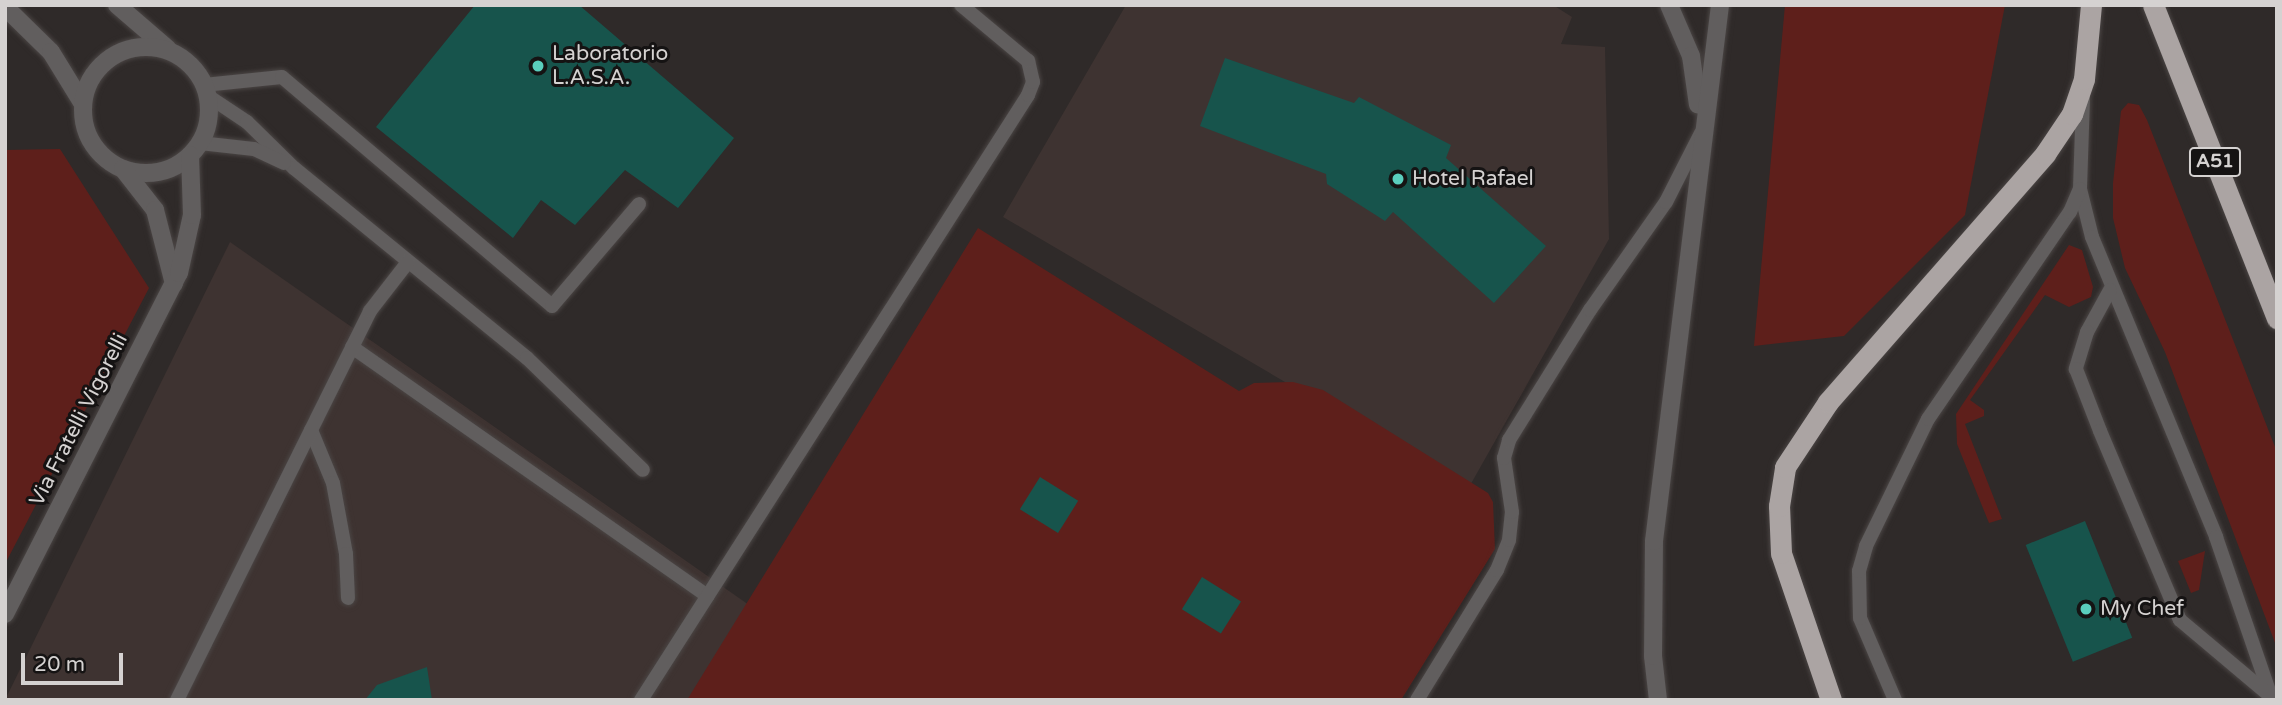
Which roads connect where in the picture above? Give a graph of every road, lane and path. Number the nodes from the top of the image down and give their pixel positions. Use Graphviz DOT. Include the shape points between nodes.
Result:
graph roads {
  1 [pos="117,5"];
  2 [pos="961,5"];
  3 [pos="1669,5"];
  4 [pos="1720,5"];
  5 [pos="2091,5"];
  6 [pos="2153,5"];
  7 [pos="5,7"];
  8 [pos="976,10"];
  9 [pos="174,53"];
  10 [pos="2084,79"];
  11 [pos="206,91"];
  12 [pos="83,104"];
  13 [pos="1701,133"];
  14 [pos="195,149"];
  15 [pos="294,168"];
  16 [pos="122,170"];
  17 [pos="2080,188"];
  18 [pos="639,204"];
  19 [pos="408,262"];
  20 [pos="174,284"];
  21 [pos="2110,289"];
  22 [pos="2277,318"];
  23 [pos="352,347"];
  24 [pos="311,430"];
  25 [pos="643,470"];
  26 [pos="707,596"];
  27 [pos="348,598"];
  28 [pos="5,614"];
  29 [pos="2271,698"];
  30 [pos="177,700"];
  31 [pos="641,700"];
  32 [pos="1417,700"];
  33 [pos="1658,700"];
  34 [pos="1831,700"];
  35 [pos="1895,700"];
  1 -- 9 [label="street"];
  2 -- 8 [label="lane"];
  3 -- 13 [label="street" via="1691,56"];
  4 -- 13 [label="street"];
  5 -- 10 [label="highway"];
  6 -- 22 [label="highway, A51"];
  7 -- 12 [label="street" via="51,52"];
  8 -- 26 [label="lane" via="1028,61 1033,82 1028,95"];
  9 -- 11 [label="street" via="192,67"];
  9 -- 12 [label="street" via="140,47 123,51 96,71"];
  10 -- 17 [label="lane"];
  10 -- 34 [label="highway" via="2072,114 2045,154 1828,402 1786,467 1779,506 1781,552"];
  11 -- 14 [label="street" via="209,117"];
  11 -- 15 [label="lane" via="247,122"];
  11 -- 18 [label="lane" via="282,77 552,306"];
  12 -- 16 [label="street" via="88,136 98,152"];
  13 -- 32 [label="lane" via="1666,202 1590,310 1509,440 1504,458 1512,512 1509,540 1497,570"];
  13 -- 33 [label="street" via="1654,541 1653,656"];
  14 -- 15 [label="lane" via="254,149"];
  14 -- 16 [label="street" via="159,173"];
  14 -- 20 [label="street, Via Fratelli Vigorelli" via="190,234"];
  15 -- 19 [label="lane"];
  16 -- 20 [label="street" via="155,210"];
  17 -- 21 [label="lane"];
  17 -- 35 [label="lane" via="2070,212 1928,419 1866,545 1859,571 1860,618"];
  19 -- 23 [label="lane" via="370,310"];
  19 -- 25 [label="lane" via="527,358"];
  20 -- 28 [label="street, Via Fratelli Vigorelli"];
  21 -- 29 [label="lane" via="2157,386 2216,537"];
  21 -- 29 [label="lane" via="2087,332 2076,369 2100,430 2180,620"];
  23 -- 24 [label="lane"];
  23 -- 26 [label="lane"];
  24 -- 27 [label="lane" via="333,482 346,554"];
  24 -- 30 [label="lane"];
  26 -- 31 [label="lane"];
}
